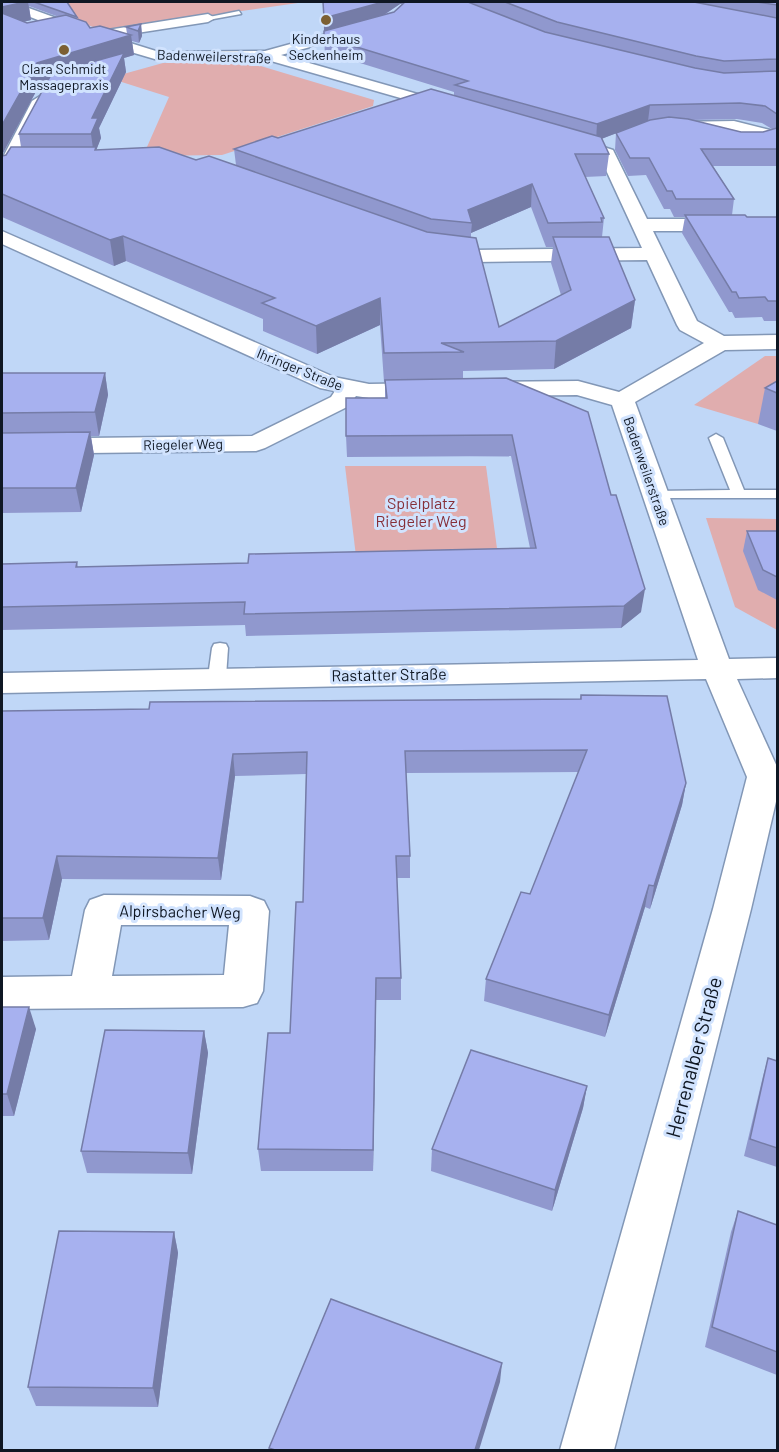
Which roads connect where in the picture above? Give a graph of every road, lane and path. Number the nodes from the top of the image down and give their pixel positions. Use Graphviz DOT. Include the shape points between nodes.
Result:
graph roads {
  1 [pos="2,2"];
  2 [pos="239,13"];
  3 [pos="208,18"];
  4 [pos="376,24"];
  5 [pos="92,36"];
  6 [pos="265,55"];
  7 [pos="158,56"];
  8 [pos="134,64"];
  9 [pos="47,88"];
  10 [pos="421,99"];
  11 [pos="399,107"];
  12 [pos="467,112"];
  13 [pos="686,127"];
  14 [pos="658,128"];
  15 [pos="548,135"];
  16 [pos="617,140"];
  17 [pos="597,149"];
  18 [pos="31,163"];
  19 [pos="5,169"];
  20 [pos="640,225"];
  21 [pos="777,225"];
  22 [pos="2,237"];
  23 [pos="416,246"];
  24 [pos="652,254"];
  25 [pos="777,342"];
  26 [pos="720,343"];
  27 [pos="349,389"];
  28 [pos="622,400"];
  29 [pos="716,438"];
  30 [pos="2,447"];
  31 [pos="777,494"];
  32 [pos="655,495"];
  33 [pos="738,495"];
  34 [pos="777,668"];
  35 [pos="717,669"];
  36 [pos="2,683"];
  37 [pos="771,777"];
  38 [pos="89,992"];
  39 [pos="2,993"];
  40 [pos="587,1450"];
  1 -- 5 [label="street, Badenweilerstraße" via="68,31"];
  2 -- 3 [label="lane"];
  3 -- 5 [label="street"];
  4 -- 6 [label="street"];
  5 -- 7 [label="street, Badenweilerstraße"];
  6 -- 7 [label="street, Badenweilerstraße"];
  6 -- 10 [label="street, Badenweilerstraße"];
  7 -- 8 [label="street"];
  9 -- 19 [label="street"];
  10 -- 11 [label="street"];
  10 -- 12 [label="street, Badenweilerstraße"];
  13 -- 14 [label="street"];
  15 -- 17 [label="street"];
  16 -- 17 [label="street"];
  17 -- 20 [label="street" via="607,154"];
  18 -- 19 [label="street"];
  20 -- 21 [label="street"];
  20 -- 24 [label="street"];
  22 -- 27 [label="street, Ihringer Straße" via="23,256"];
  23 -- 24 [label="street" via="474,256"];
  24 -- 26 [label="street" via="688,325"];
  25 -- 26 [label="street"];
  26 -- 28 [label="street, Badenweilerstraße"];
  27 -- 28 [label="street, Ihringer Straße" via="578,388"];
  27 -- 30 [label="street, Riegeler Weg" via="339,402 281,441"];
  28 -- 32 [label="street, Badenweilerstraße"];
  29 -- 33 [label="lane"];
  31 -- 33 [label="lane"];
  32 -- 33 [label="lane"];
  32 -- 35 [label="street, Badenweilerstraße"];
  34 -- 35 [label="street, Rastatter Straße"];
  35 -- 36 [label="street, Rastatter Straße" via="218,663"];
  35 -- 37 [label="street, Herrenalber Straße"];
  37 -- 40 [label="street, Herrenalber Straße"];
  38 -- 39 [label="street"];
}
